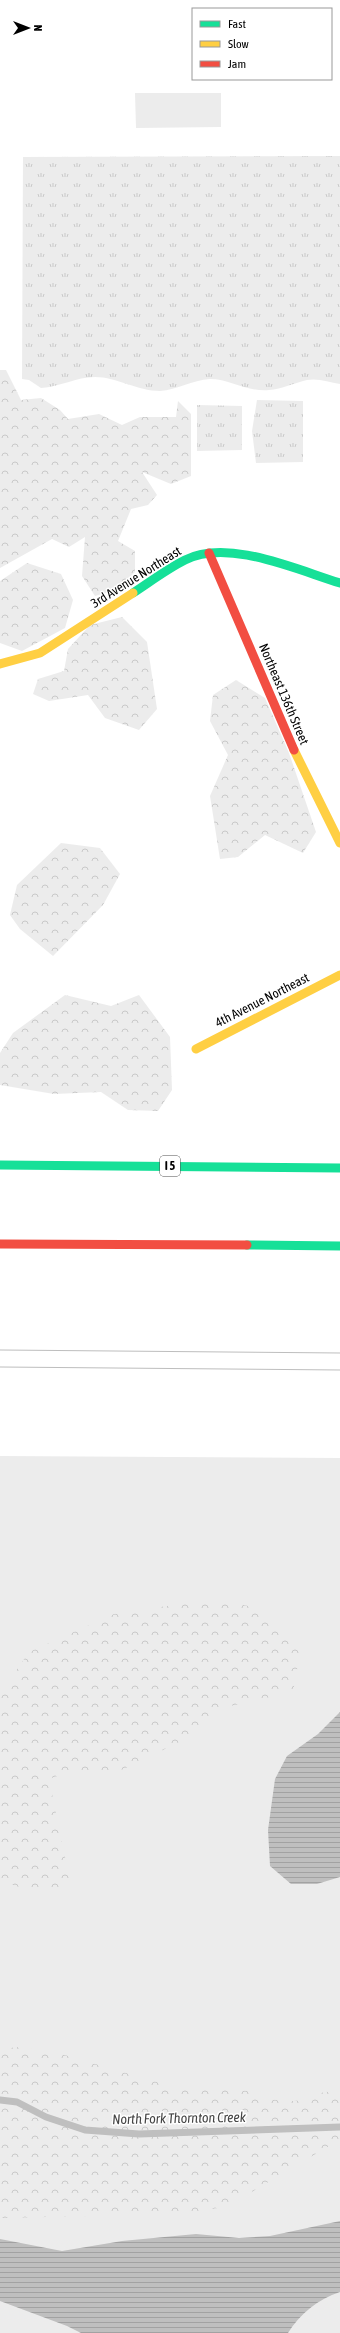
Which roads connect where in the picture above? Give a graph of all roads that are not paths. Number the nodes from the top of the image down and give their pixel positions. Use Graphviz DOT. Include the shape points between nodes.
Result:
graph roads {
  1 [pos="209,553"];
  2 [pos="340,583"];
  3 [pos="0,664"];
  4 [pos="340,843"];
  5 [pos="340,975"];
  6 [pos="196,1049"];
  7 [pos="0,1165"];
  8 [pos="340,1168"];
  9 [pos="0,1244"];
  10 [pos="340,1246"];
  1 -- 2 [label="main road, 3rd Avenue Northeast" via="242,553"];
  1 -- 3 [label="main road, 3rd Avenue Northeast" via="186,559 40,653"];
  1 -- 4 [label="main road, Northeast 136th Street" via="300,763"];
  5 -- 6 [label="main road, 4th Avenue Northeast"];
  7 -- 8 [label="main road, I 5"];
  9 -- 10 [label="main road"];
}
